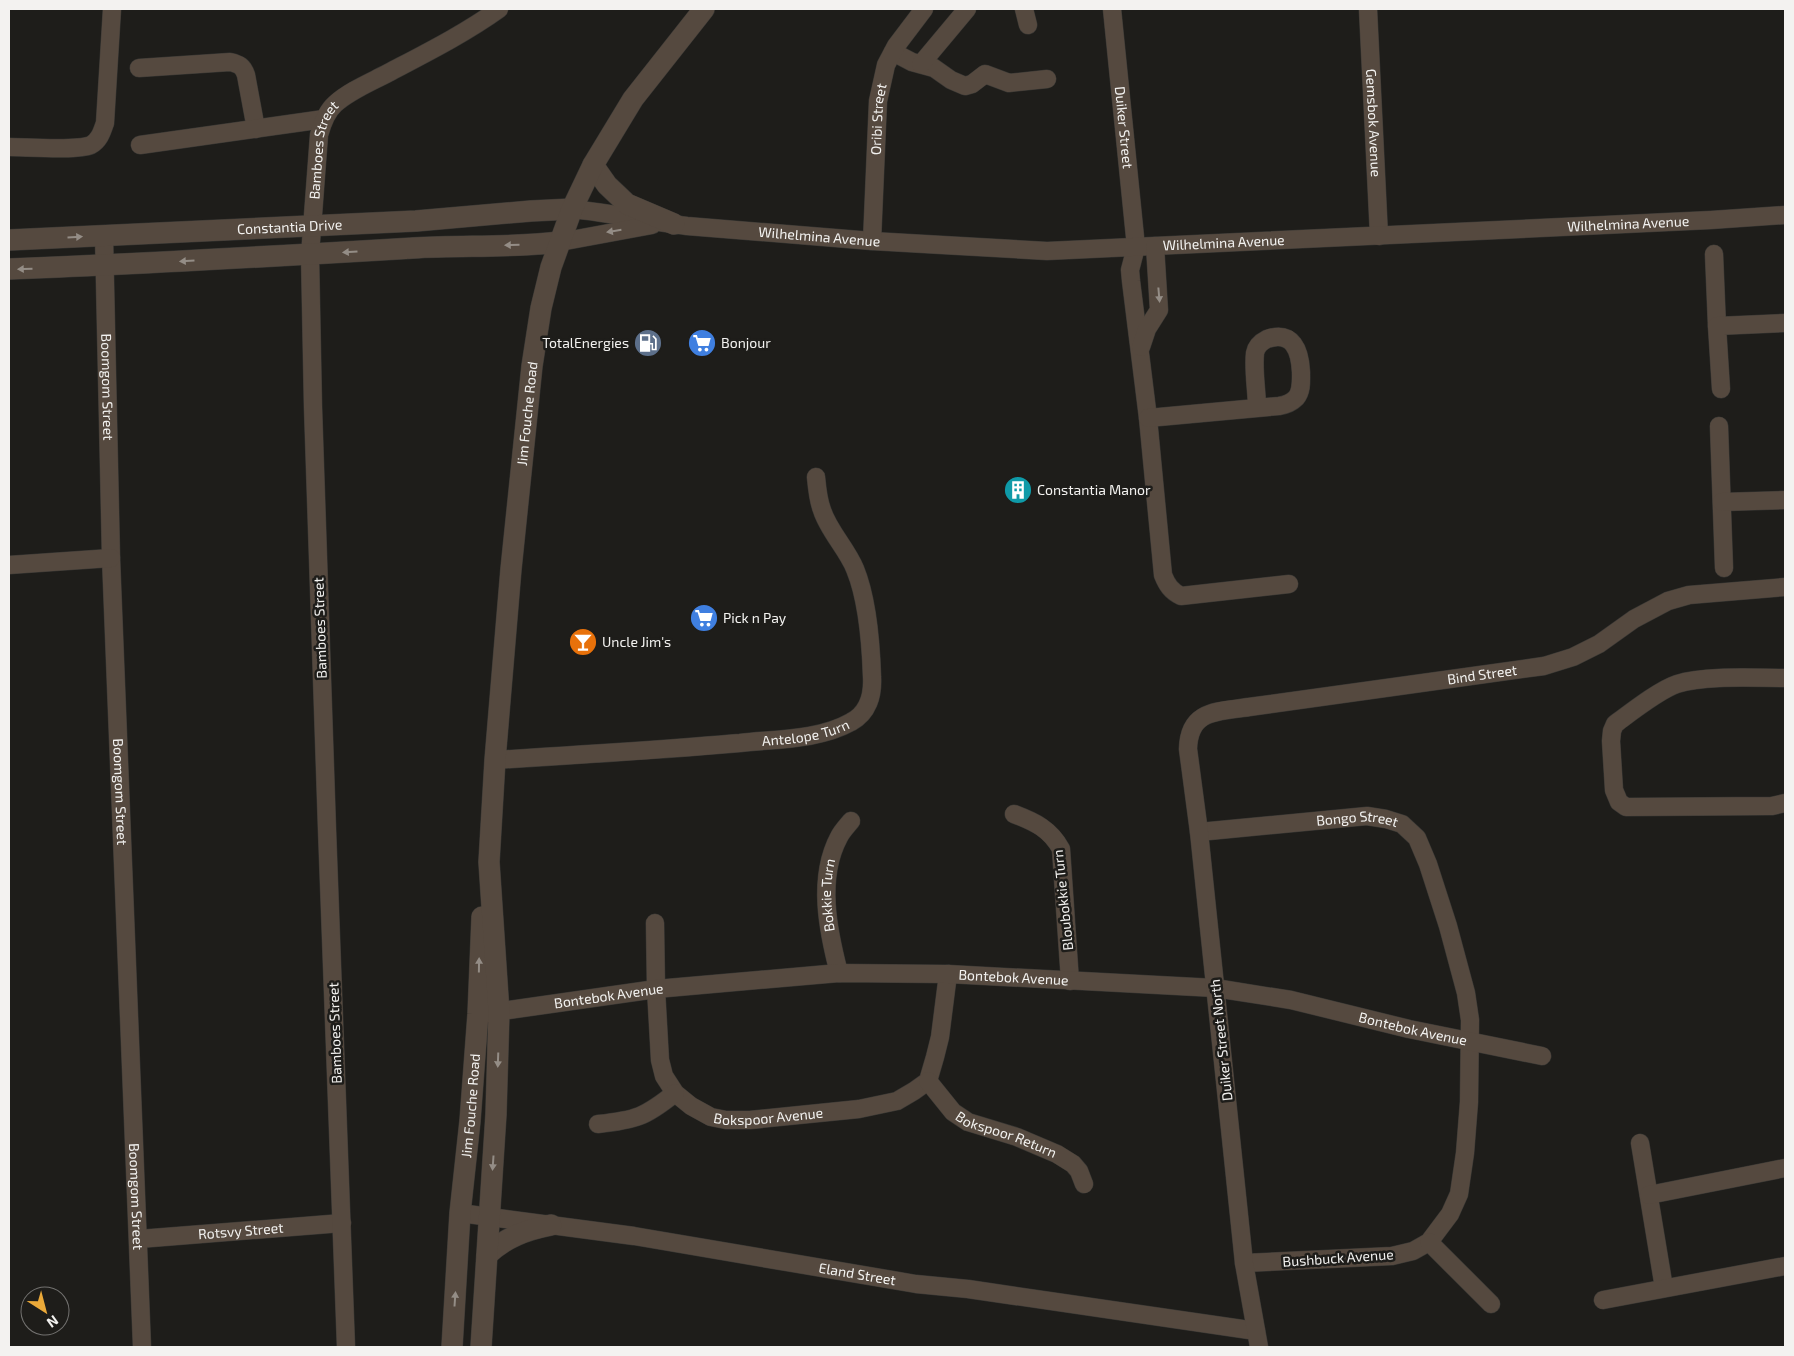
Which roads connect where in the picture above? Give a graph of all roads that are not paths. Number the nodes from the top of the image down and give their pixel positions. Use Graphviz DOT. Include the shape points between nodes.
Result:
graph roads {
  1 [pos="112,9"];
  2 [pos="499,9"];
  3 [pos="704,9"];
  4 [pos="924,9"];
  5 [pos="967,9"];
  6 [pos="1112,9"];
  7 [pos="1368,9"];
  8 [pos="893,52"];
  9 [pos="921,64"];
  10 [pos="139,68"];
  11 [pos="1047,79"];
  12 [pos="324,119"];
  13 [pos="256,129"];
  14 [pos="140,145"];
  15 [pos="9,147"];
  16 [pos="593,165"];
  17 [pos="572,210"];
  18 [pos="1785,214"];
  19 [pos="668,224"];
  20 [pos="312,225"];
  21 [pos="104,236"];
  22 [pos="1379,236"];
  23 [pos="9,240"];
  24 [pos="872,241"];
  25 [pos="560,242"];
  26 [pos="1155,246"];
  27 [pos="1136,247"];
  28 [pos="310,254"];
  29 [pos="1714,254"];
  30 [pos="105,266"];
  31 [pos="9,269"];
  32 [pos="1785,323"];
  33 [pos="1717,326"];
  34 [pos="1140,350"];
  35 [pos="1721,389"];
  36 [pos="1257,408"];
  37 [pos="1148,418"];
  38 [pos="1719,426"];
  39 [pos="816,477"];
  40 [pos="1785,500"];
  41 [pos="1722,502"];
  42 [pos="111,558"];
  43 [pos="9,565"];
  44 [pos="1724,568"];
  45 [pos="1289,584"];
  46 [pos="1785,587"];
  47 [pos="1785,678"];
  48 [pos="1188,749"];
  49 [pos="495,760"];
  50 [pos="1785,803"];
  51 [pos="1014,814"];
  52 [pos="851,821"];
  53 [pos="1199,832"];
  54 [pos="489,862"];
  55 [pos="654,923"];
  56 [pos="839,973"];
  57 [pos="948,974"];
  58 [pos="1070,980"];
  59 [pos="1215,988"];
  60 [pos="656,990"];
  61 [pos="500,1012"];
  62 [pos="478,1014"];
  63 [pos="1469,1041"];
  64 [pos="1542,1056"];
  65 [pos="928,1081"];
  66 [pos="675,1093"];
  67 [pos="598,1124"];
  68 [pos="1640,1143"];
  69 [pos="1785,1168"];
  70 [pos="1084,1184"];
  71 [pos="1650,1195"];
  72 [pos="460,1213"];
  73 [pos="489,1218"];
  74 [pos="342,1223"];
  75 [pos="551,1225"];
  76 [pos="139,1238"];
  77 [pos="1429,1242"];
  78 [pos="487,1255"];
  79 [pos="1244,1263"];
  80 [pos="1785,1266"];
  81 [pos="1664,1288"];
  82 [pos="1603,1300"];
  83 [pos="1491,1304"];
  84 [pos="1258,1339"];
  85 [pos="142,1347"];
  86 [pos="346,1347"];
  87 [pos="452,1347"];
  88 [pos="482,1347"];
  1 -- 15 [label="street" via="105,123 101,135 92,144 78,147"];
  2 -- 12 [label="street, Bamboes Street" via="351,93 334,104"];
  3 -- 16 [label="street, Jim Fouche Road" via="633,99"];
  4 -- 8 [label="street, Oribi Street"];
  5 -- 9 [label="street"];
  6 -- 27 [label="street, Duiker Street"];
  7 -- 22 [label="street, Gemsbok Avenue"];
  8 -- 9 [label="street"];
  8 -- 24 [label="street, Oribi Street" via="886,65 878,101"];
  9 -- 11 [label="street" via="964,86 985,74 1010,83"];
  10 -- 13 [label="street" via="237,63 246,75"];
  12 -- 13 [label="street"];
  12 -- 20 [label="street, Bamboes Street" via="318,135"];
  13 -- 14 [label="street"];
  16 -- 17 [label="street, Jim Fouche Road"];
  16 -- 19 [label="street" via="613,192 627,204"];
  17 -- 19 [label="street, Wilhelmina Avenue" via="606,212"];
  17 -- 20 [label="street, Constantia Drive"];
  17 -- 25 [label="street, Jim Fouche Road"];
  18 -- 22 [label="street, Wilhelmina Avenue"];
  19 -- 24 [label="street, Wilhelmina Avenue"];
  19 -- 25 [label="street, Wilhelmina Avenue, one-way"];
  20 -- 21 [label="street, Constantia Drive"];
  20 -- 28 [label="street, Bamboes Street"];
  23 -- 21 [label="street, Constantia Drive, one-way"];
  21 -- 30 [label="street, Boomgom Street"];
  22 -- 26 [label="street, Wilhelmina Avenue"];
  24 -- 27 [label="street, Wilhelmina Avenue" via="1047,251"];
  25 -- 28 [label="street, one-way"];
  25 -- 49 [label="street, Jim Fouche Road" via="541,308 532,366"];
  26 -- 27 [label="street, Wilhelmina Avenue"];
  26 -- 34 [label="street, one-way" via="1159,310 1147,329"];
  27 -- 34 [label="street, Duiker Street" via="1130,275"];
  28 -- 30 [label="street, one-way"];
  28 -- 74 [label="street, Bamboes Street" via="326,829"];
  29 -- 33 [label="street"];
  30 -- 31 [label="street, one-way"];
  30 -- 42 [label="street, Boomgom Street"];
  32 -- 33 [label="street"];
  33 -- 35 [label="street"];
  34 -- 37 [label="street, Duiker Street"];
  36 -- 37 [label="street"];
  37 -- 45 [label="street, Duiker Street" via="1163,575 1170,589 1181,596"];
  38 -- 41 [label="street"];
  39 -- 49 [label="street, Antelope Turn" via="822,512 850,555 862,592 872,679 869,704 862,714 852,722 829,731 796,737"];
  40 -- 41 [label="street"];
  41 -- 44 [label="street"];
  42 -- 43 [label="street"];
  42 -- 76 [label="street, Boomgom Street"];
  46 -- 48 [label="street, Bind Street" via="1689,595 1668,601 1574,658 1544,666 1208,714 1193,726"];
  47 -- 50 [label="street" via="1703,679 1676,684 1615,724 1610,741 1614,790 1619,802 1626,807 1772,806"];
  48 -- 53 [label="street, Duiker Street North"];
  49 -- 54 [label="street, Jim Fouche Road"];
  51 -- 58 [label="street, Bloubokkie Turn" via="1044,829 1061,849"];
  52 -- 56 [label="street, Bokkie Turn" via="839,837 827,884 831,941"];
  53 -- 59 [label="street, Duiker Street North"];
  53 -- 63 [label="street, Bongo Street" via="1367,816 1402,824 1417,838 1448,926 1466,993"];
  54 -- 61 [label="street, Jim Fouche Road"];
  62 -- 54 [label="street, Jim Fouche Road, one-way" via="481,929"];
  55 -- 60 [label="street, Bokspoor Avenue"];
  56 -- 57 [label="street, Bontebok Avenue"];
  56 -- 60 [label="street, Bontebok Avenue"];
  57 -- 58 [label="street, Bontebok Avenue"];
  57 -- 65 [label="street" via="940,1037"];
  58 -- 59 [label="street, Bontebok Avenue"];
  59 -- 63 [label="street, Bontebok Avenue" via="1291,1000"];
  59 -- 79 [label="street, Duiker Street North"];
  60 -- 61 [label="street, Bontebok Avenue"];
  60 -- 66 [label="street, Bokspoor Avenue" via="660,1060 664,1076"];
  61 -- 62 [label="street, Bontebok Avenue"];
  61 -- 73 [label="street, Jim Fouche Road, one-way"];
  62 -- 72 [label="street, Jim Fouche Road"];
  63 -- 64 [label="street, Bontebok Avenue"];
  63 -- 77 [label="street, Bushbuck Avenue" via="1469,1102 1459,1194 1450,1214"];
  65 -- 66 [label="street, Bokspoor Avenue" via="897,1101 859,1109 750,1120 711,1117"];
  65 -- 70 [label="street, Bokspoor Return" via="953,1112 968,1122 1017,1137 1056,1154 1074,1164"];
  66 -- 67 [label="street" via="646,1114 627,1121"];
  68 -- 71 [label="street"];
  69 -- 71 [label="street"];
  71 -- 81 [label="street"];
  72 -- 73 [label="street, Eland Street"];
  87 -- 72 [label="street, Jim Fouche Road, one-way"];
  73 -- 75 [label="street, Eland Street"];
  73 -- 78 [label="street, Jim Fouche Road"];
  74 -- 76 [label="street, Rotsvy Street"];
  74 -- 86 [label="street, Bamboes Street"];
  75 -- 78 [label="street" via="521,1232 503,1241"];
  75 -- 84 [label="street, Eland Street" via="916,1284 968,1289"];
  76 -- 85 [label="street, Boomgom Street"];
  77 -- 79 [label="street, Bushbuck Avenue" via="1392,1256"];
  77 -- 83 [label="street"];
  78 -- 88 [label="street, Jim Fouche Road"];
  79 -- 84 [label="street, Duiker Street North"];
  80 -- 81 [label="street"];
  81 -- 82 [label="street"];
}
